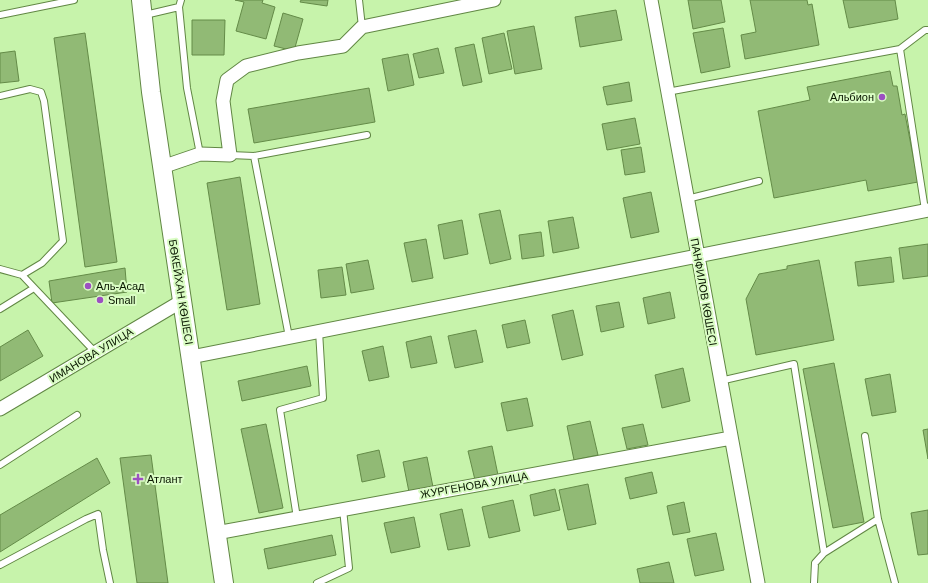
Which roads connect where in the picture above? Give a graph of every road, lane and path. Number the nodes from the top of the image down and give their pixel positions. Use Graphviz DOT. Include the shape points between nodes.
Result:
graph roads {
  1 [pos="74,0"];
  2 [pos="181,0"];
  3 [pos="359,0"];
  4 [pos="494,0"];
  5 [pos="651,0"];
  6 [pos="179,7"];
  7 [pos="141,8"];
  8 [pos="0,15"];
  9 [pos="362,27"];
  10 [pos="928,30"];
  11 [pos="900,49"];
  12 [pos="668,92"];
  13 [pos="0,96"];
  14 [pos="367,135"];
  15 [pos="200,154"];
  16 [pos="230,155"];
  17 [pos="254,156"];
  18 [pos="162,167"];
  19 [pos="759,181"];
  20 [pos="687,199"];
  21 [pos="927,210"];
  22 [pos="698,256"];
  23 [pos="0,269"];
  24 [pos="22,275"];
  25 [pos="34,288"];
  26 [pos="182,301"];
  27 [pos="0,309"];
  28 [pos="319,331"];
  29 [pos="289,337"];
  30 [pos="95,352"];
  31 [pos="191,357"];
  32 [pos="720,380"];
  33 [pos="0,409"];
  34 [pos="77,415"];
  35 [pos="865,436"];
  36 [pos="731,438"];
  37 [pos="0,465"];
  38 [pos="343,510"];
  39 [pos="297,518"];
  40 [pos="878,520"];
  41 [pos="216,533"];
  42 [pos="824,553"];
  43 [pos="0,565"];
  44 [pos="110,583"];
  45 [pos="224,583"];
  46 [pos="317,583"];
  47 [pos="758,583"];
  48 [pos="814,583"];
  49 [pos="895,583"];
  1 -- 8 [label="lane"];
  2 -- 6 [label="lane"];
  3 -- 9 [label="lane"];
  4 -- 9 [label="street"];
  5 -- 12 [label="street, ПАНФИЛОВ КӨШЕСІ"];
  6 -- 7 [label="lane"];
  6 -- 15 [label="lane" via="187,88"];
  7 -- 18 [label="street, БӨКЕЙХАН КӨШЕСІ"];
  9 -- 16 [label="street" via="343,46 298,53 246,66 227,80 223,101"];
  10 -- 11 [label="lane"];
  11 -- 12 [label="lane"];
  11 -- 21 [label="lane"];
  12 -- 20 [label="street, ПАНФИЛОВ КӨШЕСІ"];
  13 -- 24 [label="lane" via="30,89 41,92 63,241 42,263"];
  14 -- 17 [label="lane"];
  15 -- 16 [label="street"];
  15 -- 18 [label="street"];
  16 -- 17 [label="lane"];
  17 -- 29 [label="lane"];
  18 -- 26 [label="street, БӨКЕЙХАН КӨШЕСІ"];
  19 -- 20 [label="lane"];
  20 -- 22 [label="street, ПАНФИЛОВ КӨШЕСІ"];
  21 -- 22 [label="street"];
  22 -- 28 [label="street"];
  22 -- 32 [label="street, ПАНФИЛОВ КӨШЕСІ"];
  23 -- 24 [label="lane"];
  24 -- 25 [label="lane"];
  25 -- 27 [label="lane"];
  25 -- 30 [label="lane"];
  26 -- 30 [label="street, ИМАНОВА УЛИЦА"];
  26 -- 31 [label="street, БӨКЕЙХАН КӨШЕСІ"];
  28 -- 29 [label="street"];
  28 -- 39 [label="lane" via="323,398 280,410"];
  29 -- 31 [label="street"];
  30 -- 33 [label="street, ИМАНОВА УЛИЦА"];
  31 -- 41 [label="street, БӨКЕЙХАН КӨШЕСІ"];
  32 -- 36 [label="street, ПАНФИЛОВ КӨШЕСІ"];
  32 -- 42 [label="lane" via="794,364"];
  34 -- 37 [label="lane"];
  35 -- 40 [label="lane"];
  36 -- 38 [label="street, ЖУРГЕНОВА УЛИЦА"];
  36 -- 47 [label="street, ПАНФИЛОВ КӨШЕСІ"];
  38 -- 39 [label="street, ЖУРГЕНОВА УЛИЦА"];
  38 -- 46 [label="lane" via="349,568"];
  39 -- 41 [label="street, ЖУРГЕНОВА УЛИЦА"];
  40 -- 42 [label="lane"];
  40 -- 49 [label="lane"];
  41 -- 45 [label="street, БӨКЕЙХАН КӨШЕСІ"];
  42 -- 48 [label="lane" via="815,563"];
  43 -- 44 [label="lane" via="98,514"];
}
